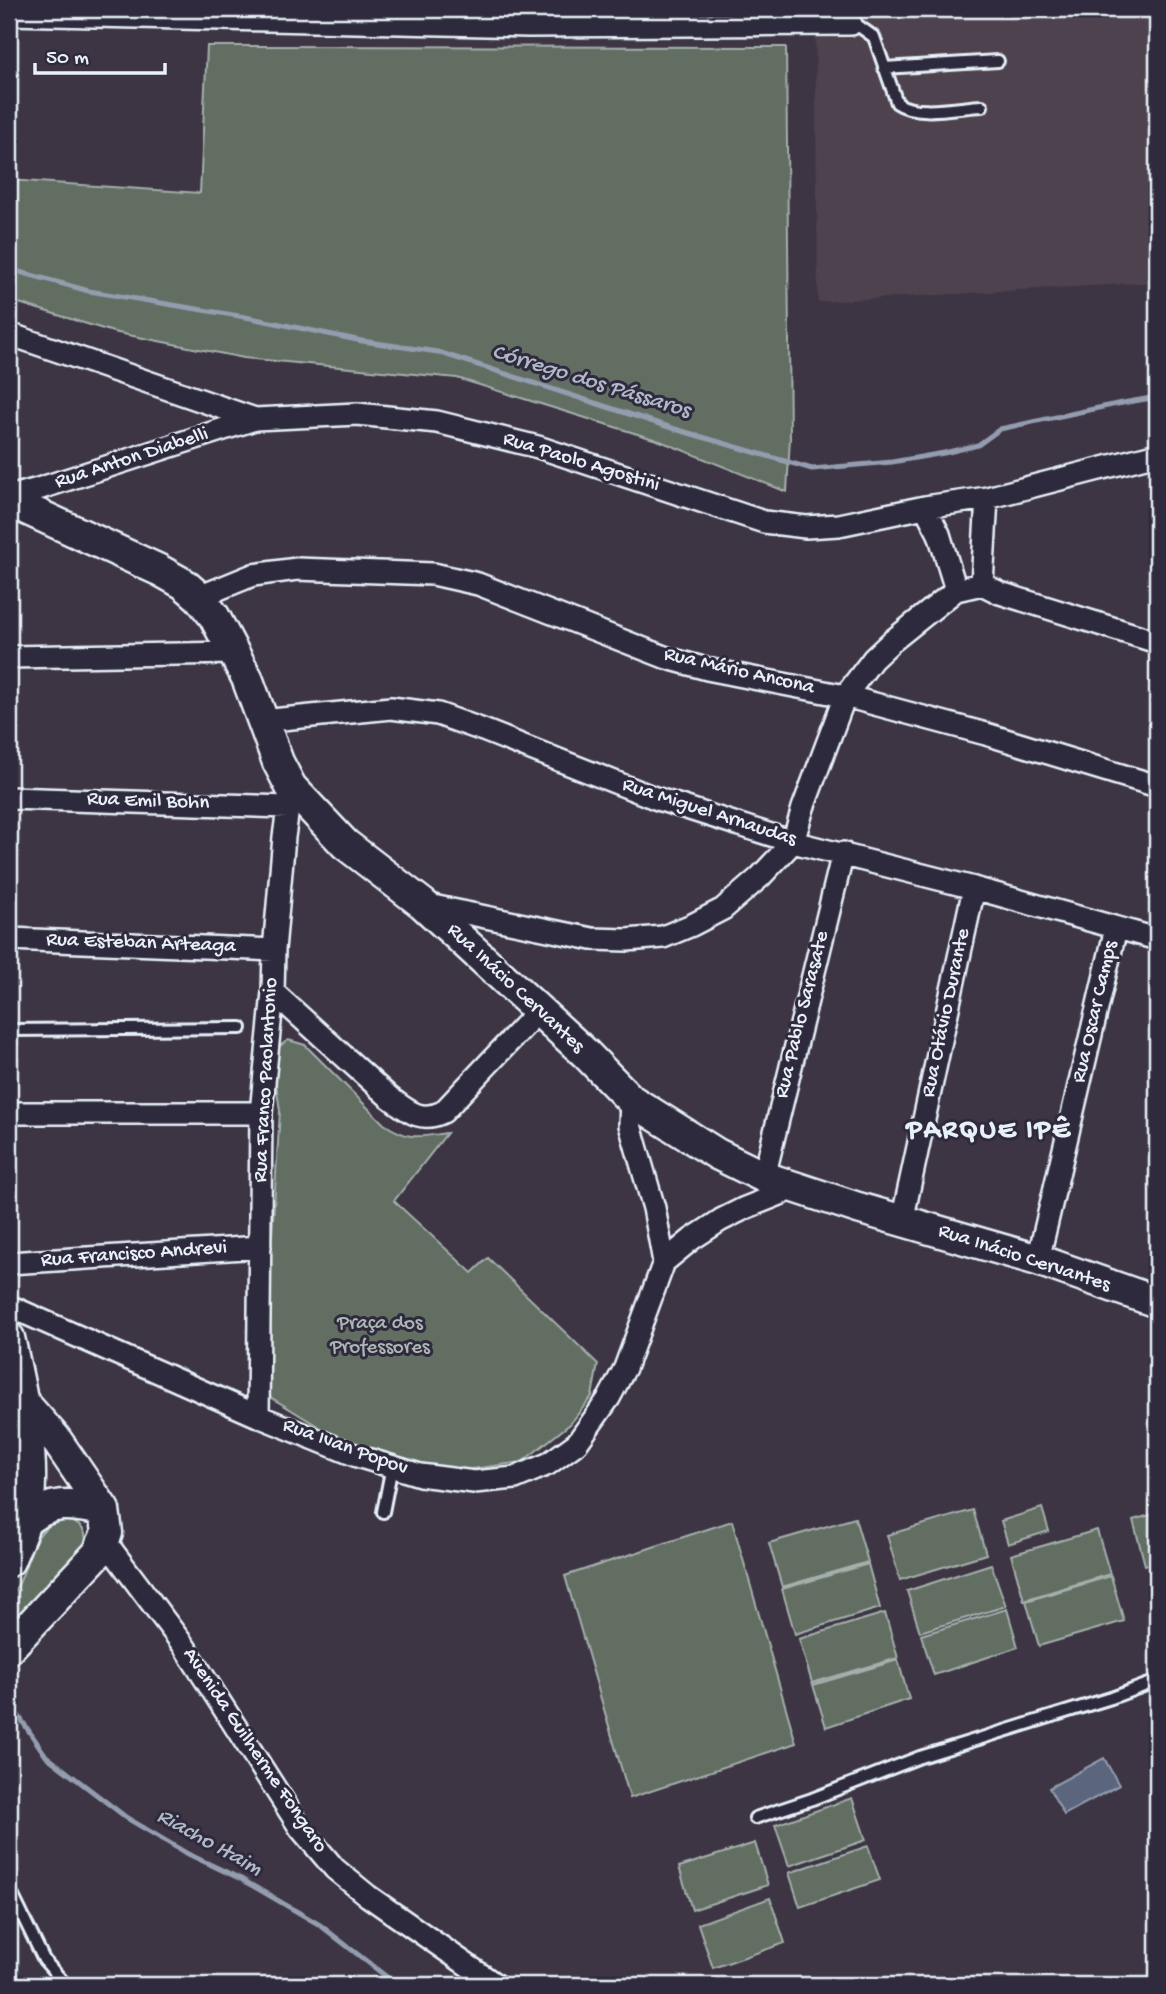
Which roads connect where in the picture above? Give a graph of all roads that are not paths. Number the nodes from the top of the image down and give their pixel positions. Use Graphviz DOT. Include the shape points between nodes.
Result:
graph roads {
  1 [pos="9,14"];
  2 [pos="851,24"];
  3 [pos="998,61"];
  4 [pos="884,68"];
  5 [pos="982,106"];
  6 [pos="9,334"];
  7 [pos="255,419"];
  8 [pos="1157,454"];
  9 [pos="987,498"];
  10 [pos="9,499"];
  11 [pos="925,507"];
  12 [pos="982,584"];
  13 [pos="956,590"];
  14 [pos="200,597"];
  15 [pos="1157,642"];
  16 [pos="234,653"];
  17 [pos="9,657"];
  18 [pos="845,696"];
  19 [pos="262,721"];
  20 [pos="1157,786"];
  21 [pos="290,797"];
  22 [pos="9,798"];
  23 [pos="793,842"];
  24 [pos="843,853"];
  25 [pos="974,888"];
  26 [pos="423,904"];
  27 [pos="1116,928"];
  28 [pos="9,939"];
  29 [pos="1157,939"];
  30 [pos="274,950"];
  31 [pos="273,992"];
  32 [pos="539,1010"];
  33 [pos="241,1028"];
  34 [pos="9,1030"];
  35 [pos="631,1100"];
  36 [pos="261,1112"];
  37 [pos="9,1113"];
  38 [pos="764,1177"];
  39 [pos="794,1188"];
  40 [pos="902,1221"];
  41 [pos="260,1247"];
  42 [pos="1038,1261"];
  43 [pos="664,1262"];
  44 [pos="9,1263"];
  45 [pos="1157,1302"];
  46 [pos="9,1306"];
  47 [pos="9,1338"];
  48 [pos="16,1402"];
  49 [pos="258,1416"];
  50 [pos="392,1466"];
  51 [pos="104,1510"];
  52 [pos="383,1512"];
  53 [pos="25,1521"];
  54 [pos="105,1541"];
  55 [pos="9,1561"];
  56 [pos="9,1648"];
  57 [pos="1157,1681"];
  58 [pos="755,1818"];
  59 [pos="9,1888"];
  60 [pos="66,1985"];
  61 [pos="496,1985"];
  1 -- 2 [label="street" via="528,26"];
  2 -- 4 [label="lane" via="874,37"];
  3 -- 4 [label="lane"];
  4 -- 5 [label="lane" via="897,103 904,107"];
  6 -- 7 [label="street, Rua Paolo Agostini"];
  7 -- 10 [label="street, Rua Anton Diabelli"];
  7 -- 11 [label="street, Rua Paolo Agostini" via="357,414 437,422 538,447 764,522 839,525"];
  8 -- 9 [label="street, Rua Paolo Agostini"];
  9 -- 11 [label="street, Rua Paolo Agostini"];
  9 -- 12 [label="street"];
  10 -- 14 [label="main road, Rua Inácio Cervantes" via="159,570"];
  11 -- 13 [label="street" via="939,534"];
  12 -- 13 [label="street"];
  12 -- 15 [label="street"];
  13 -- 18 [label="street" via="873,659"];
  14 -- 16 [label="main road, Rua Inácio Cervantes"];
  14 -- 18 [label="street, Rua Mário Ancona" via="253,575 297,569 433,573 478,584 707,669"];
  16 -- 17 [label="street"];
  16 -- 19 [label="main road, Rua Inácio Cervantes"];
  18 -- 20 [label="street, Rua Mário Ancona"];
  18 -- 23 [label="street"];
  19 -- 21 [label="main road, Rua Inácio Cervantes"];
  19 -- 23 [label="street, Rua Miguel Arnaudas" via="391,709 438,714 655,798"];
  21 -- 22 [label="street, Rua Emil Bohn"];
  21 -- 26 [label="main road, Rua Inácio Cervantes"];
  21 -- 30 [label="street, Rua Franco Paolantonio"];
  23 -- 24 [label="street, Rua Miguel Arnaudas"];
  23 -- 26 [label="street" via="723,909 663,937 592,939"];
  24 -- 25 [label="street, Rua Miguel Arnaudas"];
  24 -- 38 [label="street, Rua Pablo Sarasate"];
  25 -- 27 [label="street, Rua Miguel Arnaudas"];
  25 -- 40 [label="street, Rua Otávio Durante"];
  26 -- 32 [label="main road, Rua Inácio Cervantes"];
  27 -- 29 [label="street, Rua Miguel Arnaudas"];
  27 -- 42 [label="street, Rua Oscar Camps"];
  28 -- 30 [label="street, Rua Esteban Arteaga"];
  30 -- 31 [label="street, Rua Franco Paolantonio"];
  31 -- 32 [label="street" via="389,1097 423,1117 443,1112"];
  31 -- 36 [label="street, Rua Franco Paolantonio"];
  32 -- 35 [label="main road, Rua Inácio Cervantes"];
  33 -- 34 [label="lane"];
  35 -- 38 [label="main road, Rua Inácio Cervantes" via="717,1154"];
  35 -- 43 [label="street" via="630,1125"];
  36 -- 37 [label="street"];
  36 -- 41 [label="street, Rua Franco Paolantonio"];
  38 -- 39 [label="main road, Rua Inácio Cervantes"];
  39 -- 40 [label="main road, Rua Inácio Cervantes"];
  39 -- 43 [label="street" via="721,1220"];
  40 -- 42 [label="main road, Rua Inácio Cervantes"];
  41 -- 44 [label="street, Rua Francisco Andrevi"];
  41 -- 49 [label="street, Rua Franco Paolantonio"];
  42 -- 45 [label="main road, Rua Inácio Cervantes"];
  43 -- 50 [label="street, Rua Ivan Popov" via="625,1368 577,1443 548,1464 515,1478 474,1482"];
  46 -- 49 [label="street, Rua Ivan Popov"];
  47 -- 48 [label="main road"];
  48 -- 51 [label="main road" via="55,1438"];
  48 -- 53 [label="main road" via="31,1482"];
  49 -- 50 [label="street, Rua Ivan Popov"];
  50 -- 52 [label="lane"];
  51 -- 53 [label="main road" via="48,1507"];
  51 -- 54 [label="main road"];
  53 -- 55 [label="main road"];
  54 -- 56 [label="main road"];
  54 -- 61 [label="street, Avenida Guilherme Fongaro" via="184,1646 301,1829 335,1869"];
  57 -- 58 [label="lane" via="920,1758"];
  59 -- 60 [label="lane" via="44,1960"];
}
